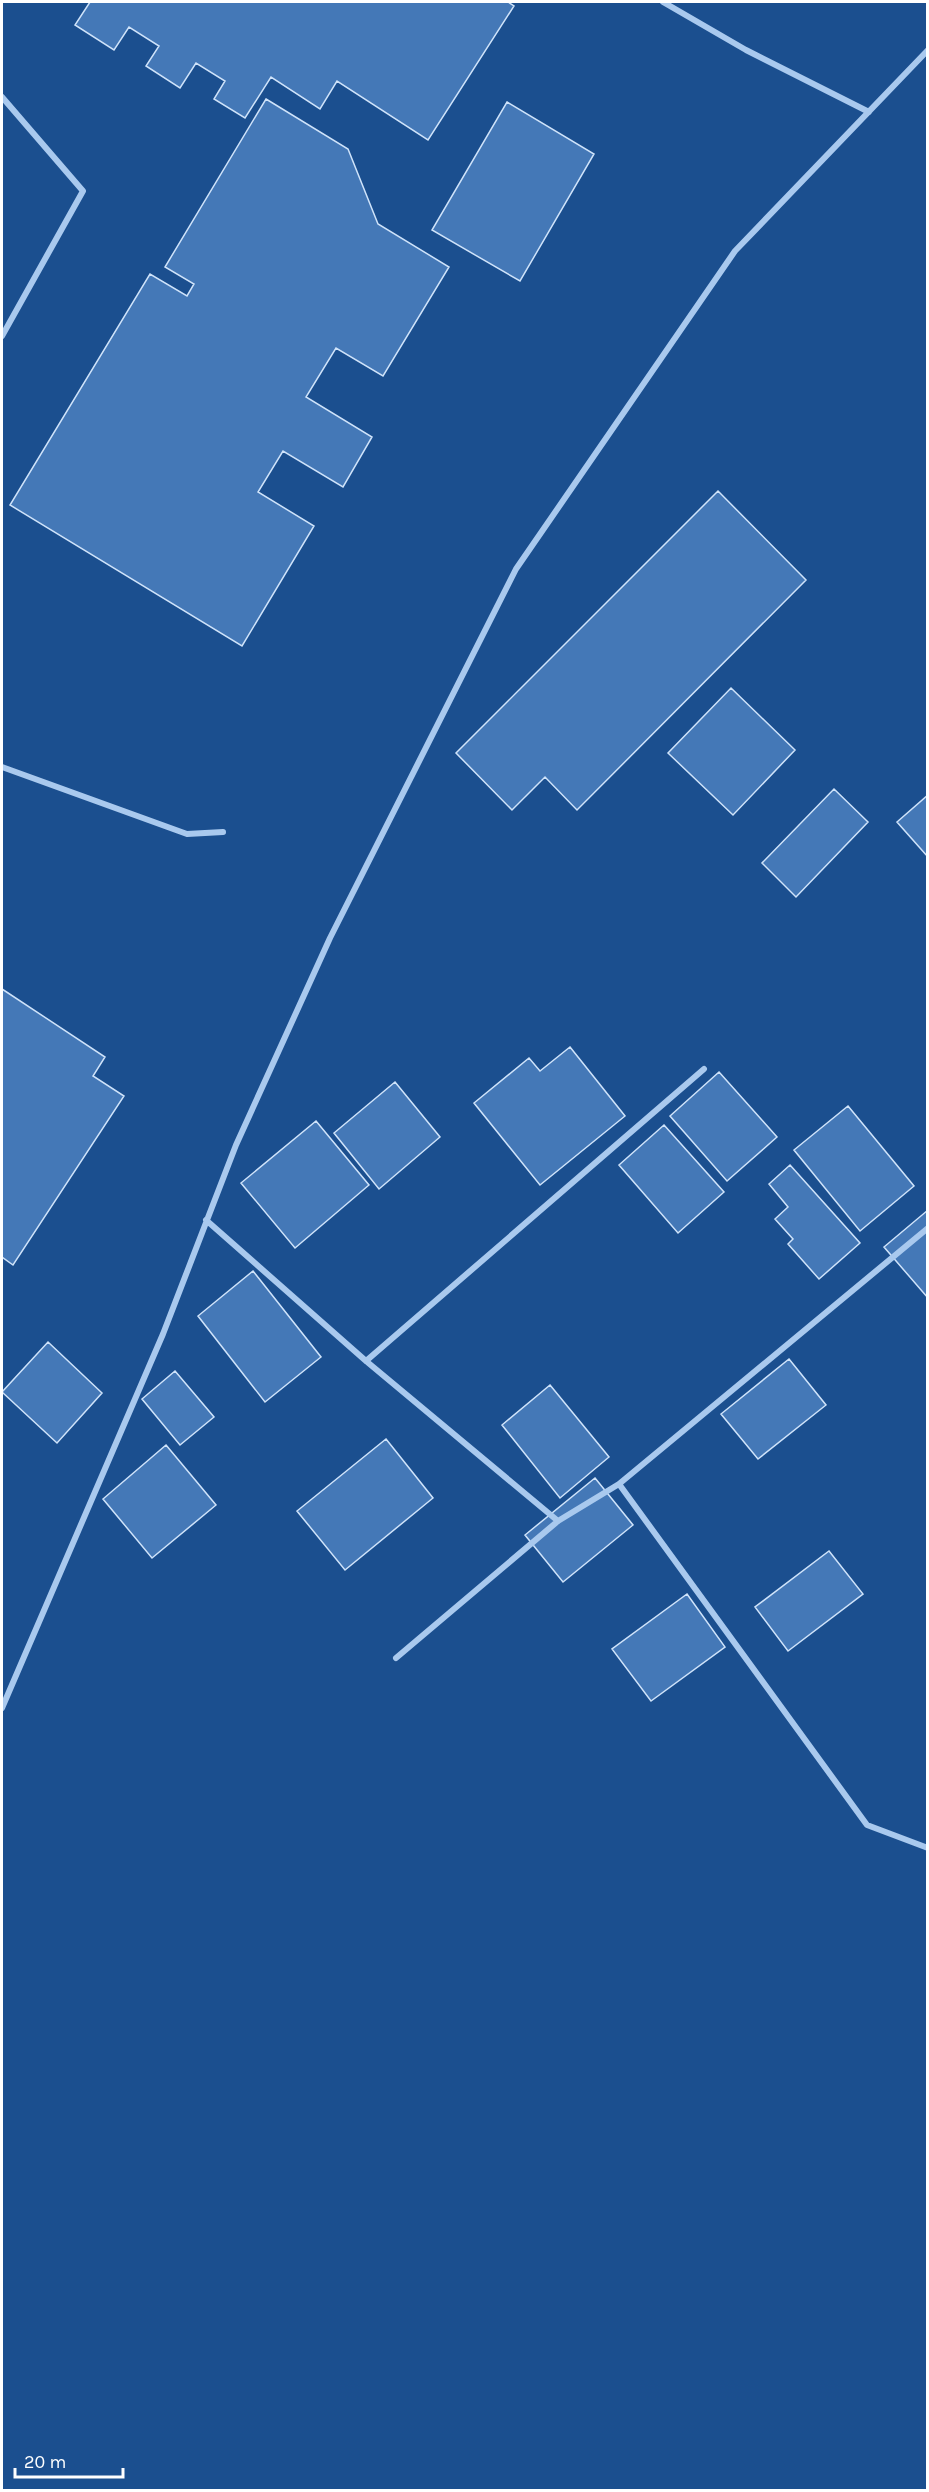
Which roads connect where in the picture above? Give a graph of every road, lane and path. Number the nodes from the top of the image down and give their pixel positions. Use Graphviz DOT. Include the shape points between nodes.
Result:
graph roads {
  1 [pos="663,2"];
  2 [pos="927,50"];
  3 [pos="2,97"];
  4 [pos="868,112"];
  5 [pos="2,336"];
  6 [pos="2,767"];
  7 [pos="223,832"];
  8 [pos="704,1070"];
  9 [pos="206,1220"];
  10 [pos="927,1228"];
  11 [pos="366,1361"];
  12 [pos="619,1484"];
  13 [pos="558,1521"];
  14 [pos="396,1658"];
  15 [pos="2,1708"];
  16 [pos="927,1848"];
  1 -- 4 [label="street" via="746,50"];
  2 -- 4 [label="street"];
  3 -- 5 [label="street" via="83,191"];
  4 -- 9 [label="street" via="735,251 516,569 330,938"];
  6 -- 7 [label="street" via="187,834"];
  8 -- 11 [label="street"];
  9 -- 11 [label="street"];
  9 -- 15 [label="street" via="163,1334"];
  10 -- 12 [label="street"];
  11 -- 13 [label="street"];
  12 -- 13 [label="street"];
  12 -- 16 [label="street" via="867,1825"];
  13 -- 14 [label="street"];
}
